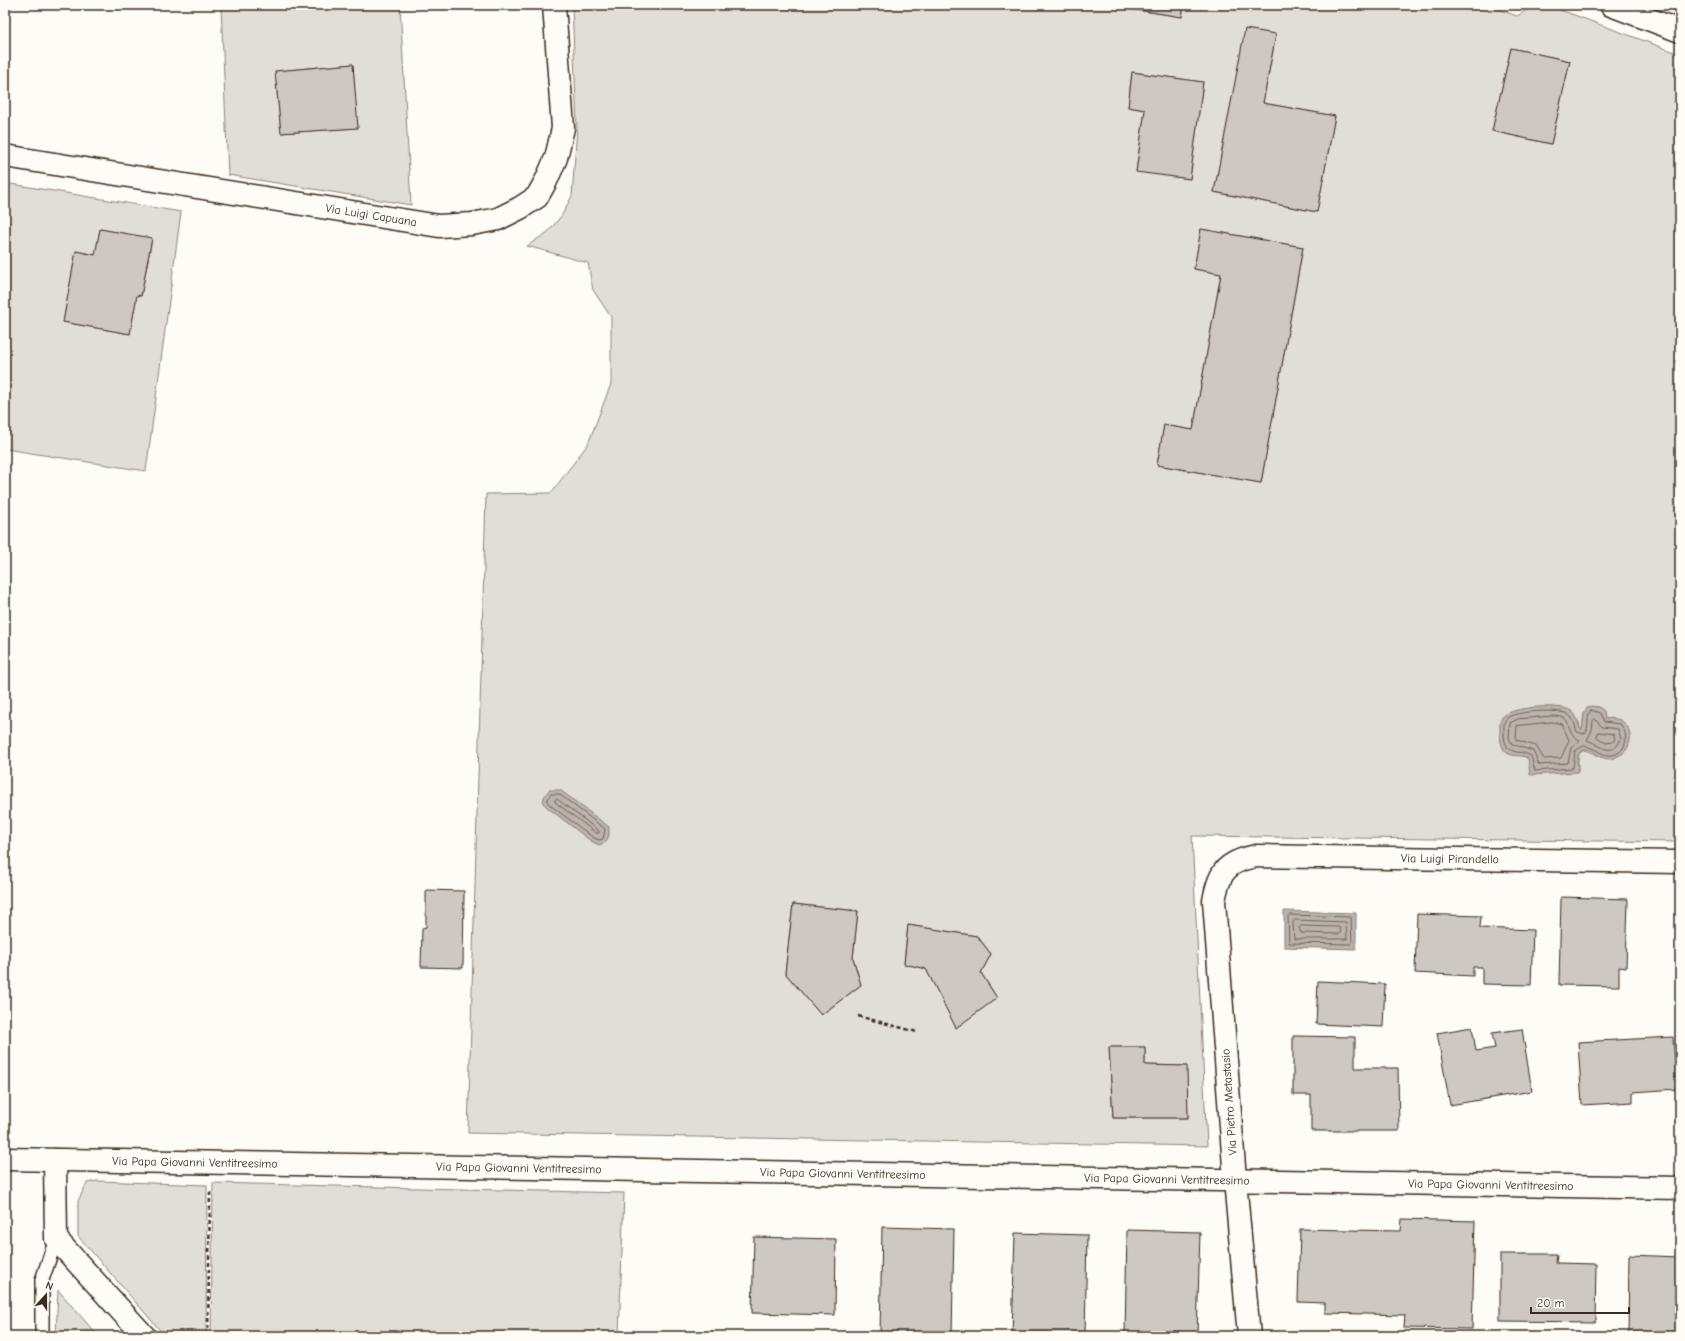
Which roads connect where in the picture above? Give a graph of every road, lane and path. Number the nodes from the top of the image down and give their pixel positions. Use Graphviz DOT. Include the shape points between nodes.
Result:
graph roads {
  1 [pos="554,5"];
  2 [pos="1611,5"];
  3 [pos="1680,31"];
  4 [pos="5,156"];
  5 [pos="1680,862"];
  6 [pos="1224,870"];
  7 [pos="858,1016"];
  8 [pos="917,1032"];
  9 [pos="5,1159"];
  10 [pos="56,1160"];
  11 [pos="210,1163"];
  12 [pos="1234,1180"];
  13 [pos="1680,1188"];
  14 [pos="56,1239"];
  15 [pos="42,1336"];
  16 [pos="144,1336"];
  17 [pos="208,1336"];
  18 [pos="1249,1336"];
  1 -- 4 [label="street, Via Luigi Capuana" via="563,128 556,158 537,197 498,219 439,226"];
  2 -- 3 [label="street"];
  5 -- 6 [label="street, Via Luigi Pirandello" via="1256,856 1239,859"];
  6 -- 12 [label="street, Via Pietro Metastasio" via="1217,885 1214,901"];
  7 -- 8 [label="path"];
  9 -- 10 [label="street, Via Papa Giovanni Ventitreesimo"];
  10 -- 11 [label="street, Via Papa Giovanni Ventitreesimo"];
  10 -- 14 [label="street"];
  11 -- 12 [label="street, Via Papa Giovanni Ventitreesimo"];
  11 -- 17 [label="path"];
  12 -- 13 [label="street, Via Papa Giovanni Ventitreesimo"];
  12 -- 18 [label="street, Via Pietro Metastasio"];
  14 -- 15 [label="lane" via="42,1280"];
  14 -- 16 [label="street"];
}
